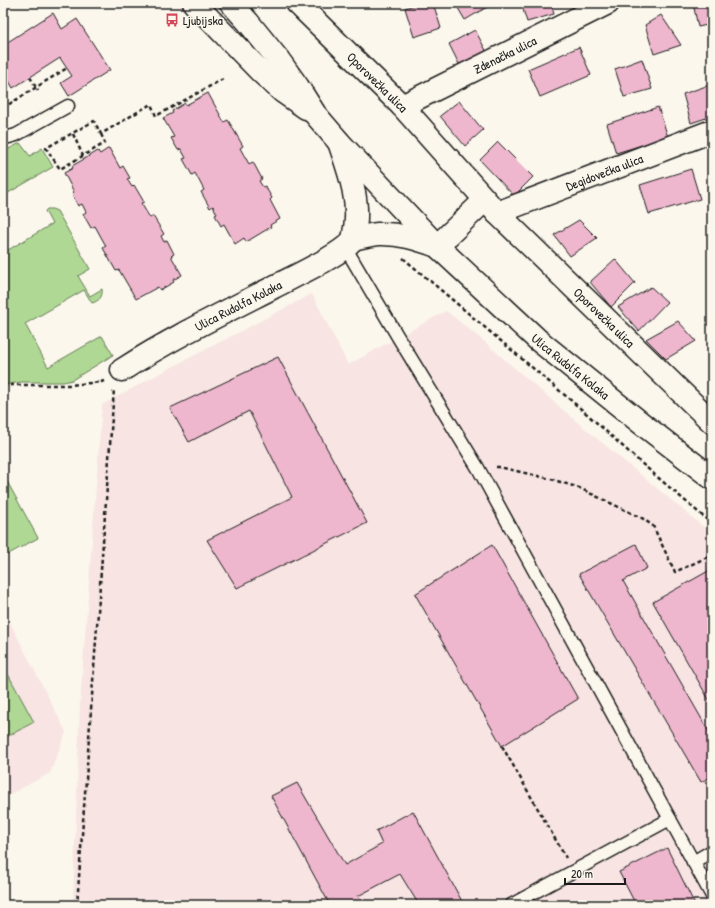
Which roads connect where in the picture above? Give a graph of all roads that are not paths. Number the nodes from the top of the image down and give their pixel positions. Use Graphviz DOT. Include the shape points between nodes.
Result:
graph roads {
  1 [pos="194,3"];
  2 [pos="230,3"];
  3 [pos="298,3"];
  4 [pos="608,3"];
  5 [pos="68,106"];
  6 [pos="402,106"];
  7 [pos="315,114"];
  8 [pos="712,132"];
  9 [pos="3,136"];
  10 [pos="339,142"];
  11 [pos="491,207"];
  12 [pos="349,243"];
  13 [pos="437,246"];
  14 [pos="115,377"];
  15 [pos="712,422"];
  16 [pos="712,478"];
  17 [pos="670,819"];
  18 [pos="712,851"];
  19 [pos="693,862"];
  20 [pos="712,896"];
  21 [pos="511,905"];
  1 -- 7 [label="street, Ulica Rudolfa Kolaka" via="260,72"];
  2 -- 7 [label="street, Ulica Rudolfa Kolaka" via="278,59"];
  3 -- 6 [label="street, Oporovečka ulica"];
  4 -- 6 [label="street, Zdenačka ulica"];
  5 -- 9 [label="lane" via="16,135"];
  6 -- 11 [label="street, Oporovečka ulica"];
  7 -- 10 [label="street, Ulica Rudolfa Kolaka"];
  8 -- 11 [label="street, Degidovečka ulica"];
  10 -- 12 [label="street, Ulica Rudolfa Kolaka" via="355,202 356,222"];
  10 -- 13 [label="street, Ulica Rudolfa Kolaka"];
  11 -- 13 [label="street"];
  11 -- 15 [label="street, Oporovečka ulica"];
  12 -- 13 [label="street, Ulica Rudolfa Kolaka" via="377,234 392,234 410,236"];
  12 -- 14 [label="street, Ulica Rudolfa Kolaka" via="321,262 147,354"];
  12 -- 17 [label="lane" via="402,344 478,468"];
  13 -- 16 [label="street, Ulica Rudolfa Kolaka" via="538,340"];
  17 -- 19 [label="lane"];
  17 -- 21 [label="lane"];
  18 -- 19 [label="lane"];
  19 -- 20 [label="lane"];
}
